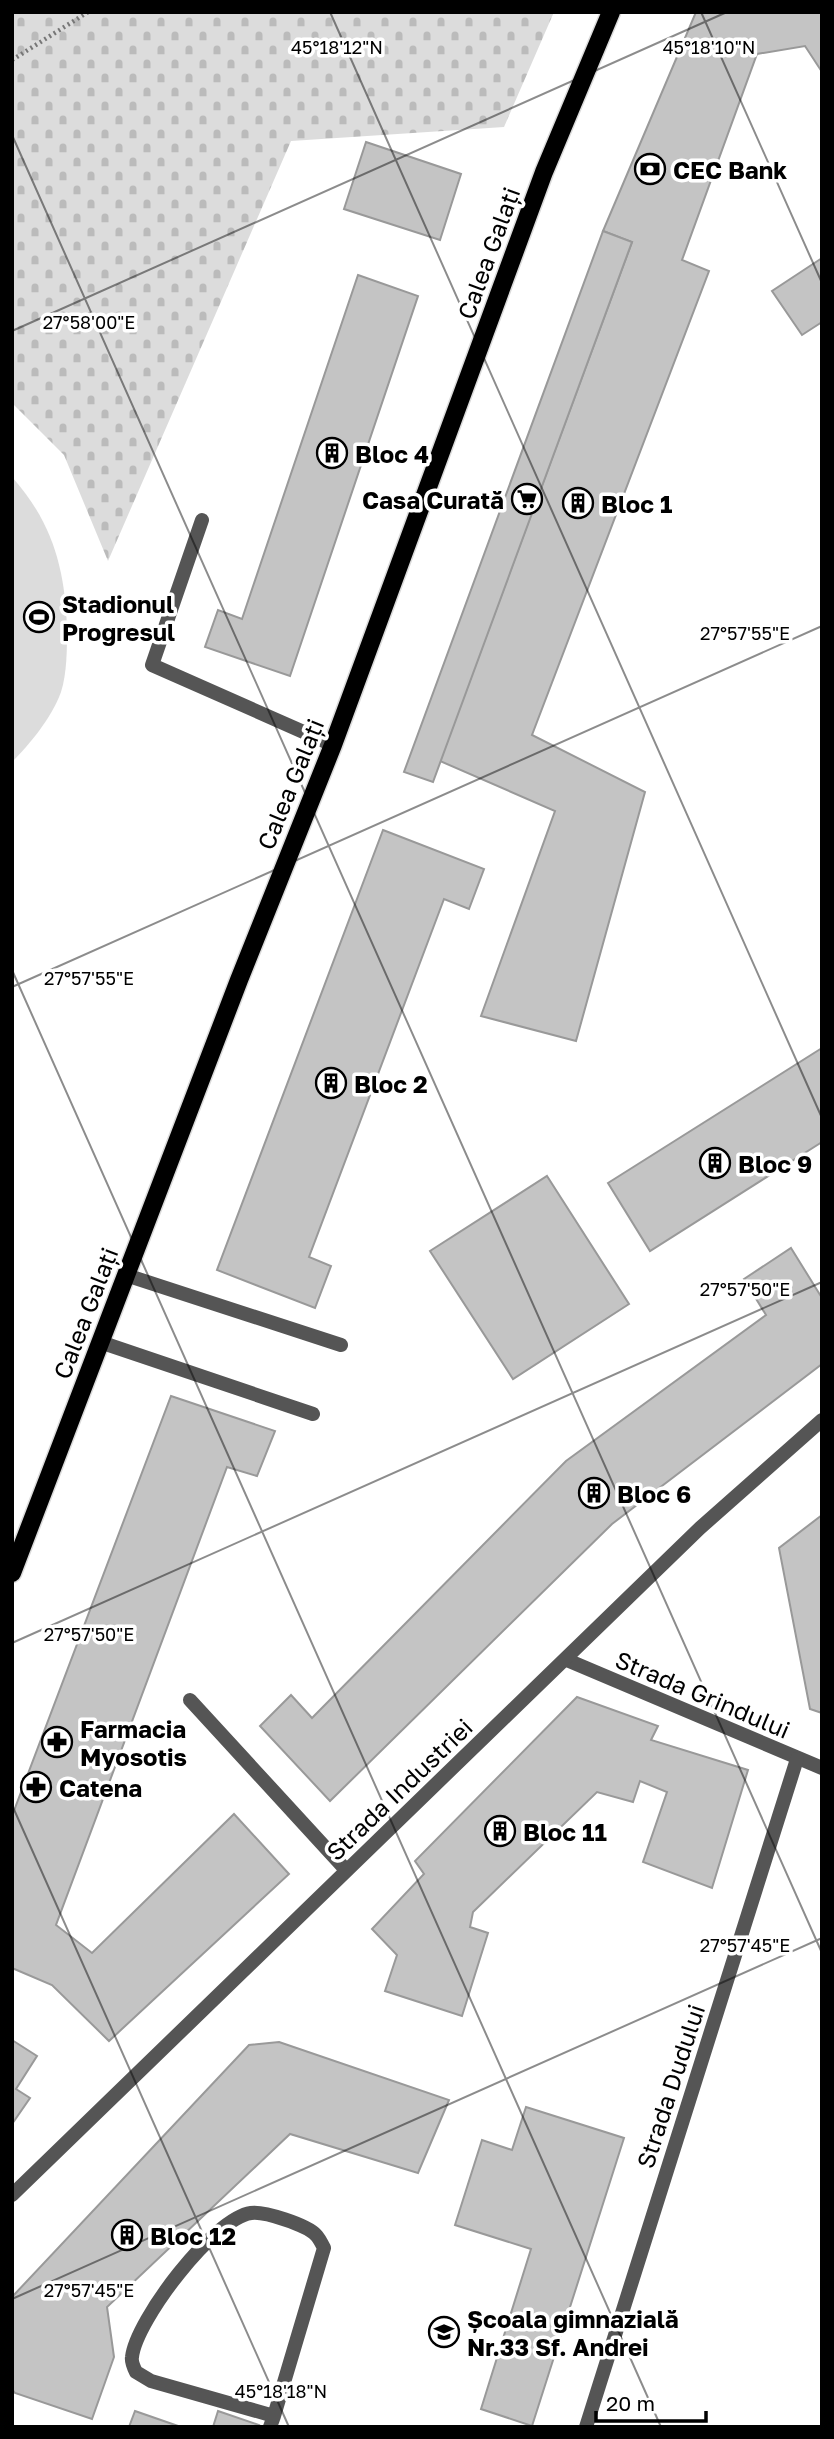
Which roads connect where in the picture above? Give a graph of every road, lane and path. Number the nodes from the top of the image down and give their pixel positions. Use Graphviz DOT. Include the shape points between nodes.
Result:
graph roads {
  1 [pos="88,12"];
  2 [pos="611,12"];
  3 [pos="12,60"];
  4 [pos="202,520"];
  5 [pos="333,745"];
  6 [pos="126,1275"];
  7 [pos="100,1342"];
  8 [pos="341,1345"];
  9 [pos="313,1414"];
  10 [pos="822,1420"];
  11 [pos="12,1573"];
  12 [pos="567,1660"];
  13 [pos="190,1700"];
  14 [pos="797,1759"];
  15 [pos="822,1768"];
  16 [pos="346,1870"];
  17 [pos="12,2195"];
  18 [pos="272,2421"];
  19 [pos="586,2427"];
  1 -- 3 [label="path"];
  2 -- 5 [label="main road, Calea Galați" via="544,172"];
  4 -- 5 [label="street" via="152,665"];
  5 -- 6 [label="main road, Calea Galați"];
  6 -- 7 [label="main road, Calea Galați"];
  6 -- 8 [label="street"];
  7 -- 9 [label="street"];
  7 -- 11 [label="main road, Calea Galați"];
  10 -- 12 [label="street, Strada Industriei" via="700,1528"];
  12 -- 14 [label="street, Strada Grindului"];
  12 -- 16 [label="street, Strada Industriei"];
  13 -- 16 [label="street"];
  14 -- 15 [label="street, Strada Grindului"];
  14 -- 19 [label="street, Strada Dudului"];
  16 -- 17 [label="street, Strada Industriei"];
  18 -- 18 [label="street" via="324,2248 316,2234 294,2222 252,2212 226,2224 168,2284 132,2358 136,2372 151,2381"];
}
